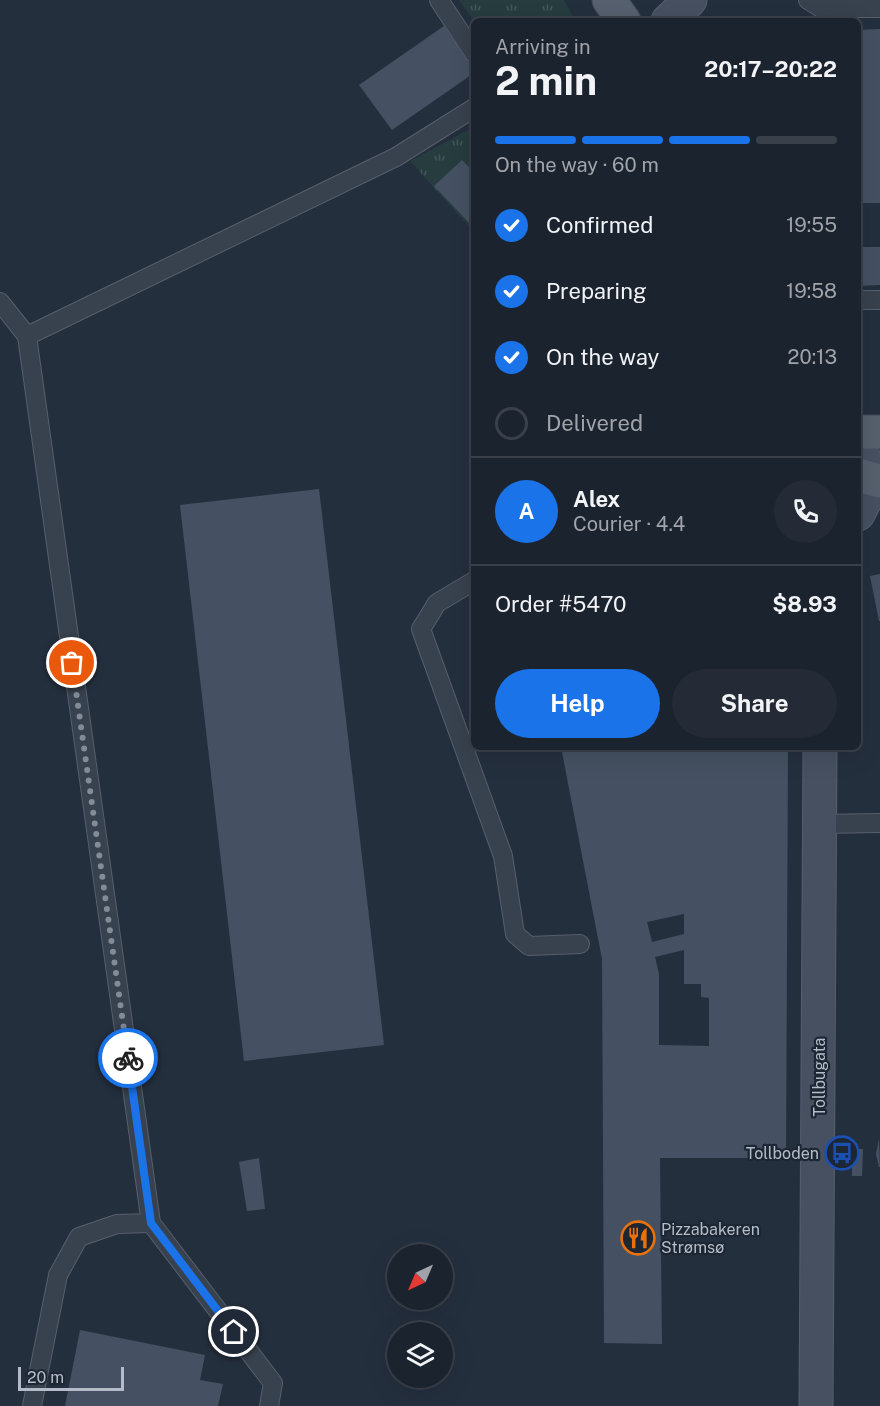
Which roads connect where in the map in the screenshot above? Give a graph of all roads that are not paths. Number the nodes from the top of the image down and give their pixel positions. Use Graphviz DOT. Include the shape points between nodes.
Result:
graph roads {
  1 [pos="439,0"];
  2 [pos="690,0"];
  3 [pos="808,0"];
  4 [pos="880,8"];
  5 [pos="671,18"];
  6 [pos="471,48"];
  7 [pos="471,110"];
  8 [pos="861,300"];
  9 [pos="880,300"];
  10 [pos="0,302"];
  11 [pos="27,336"];
  12 [pos="861,432"];
  13 [pos="880,432"];
  14 [pos="861,454"];
  15 [pos="871,479"];
  16 [pos="861,506"];
  17 [pos="471,583"];
  18 [pos="820,750"];
  19 [pos="880,823"];
  20 [pos="819,824"];
  21 [pos="580,944"];
  22 [pos="151,1223"];
  23 [pos="32,1406"];
  24 [pos="269,1406"];
  25 [pos="816,1406"];
  1 -- 6 [label="lane"];
  2 -- 5 [label="main road"];
  3 -- 4 [label="lane" via="821,8"];
  7 -- 11 [label="lane" via="396,157"];
  8 -- 9 [label="lane"];
  10 -- 11 [label="lane"];
  11 -- 22 [label="lane"];
  12 -- 13 [label="main road"];
  14 -- 15 [label="main road"];
  15 -- 16 [label="main road"];
  17 -- 21 [label="lane" via="436,603 421,629 503,856 515,934 529,946"];
  18 -- 20 [label="main road, Tollbugata"];
  19 -- 20 [label="lane"];
  20 -- 25 [label="main road, Tollbugata"];
  22 -- 23 [label="lane" via="117,1224 79,1237 58,1275"];
  22 -- 24 [label="lane" via="273,1383"];
}
